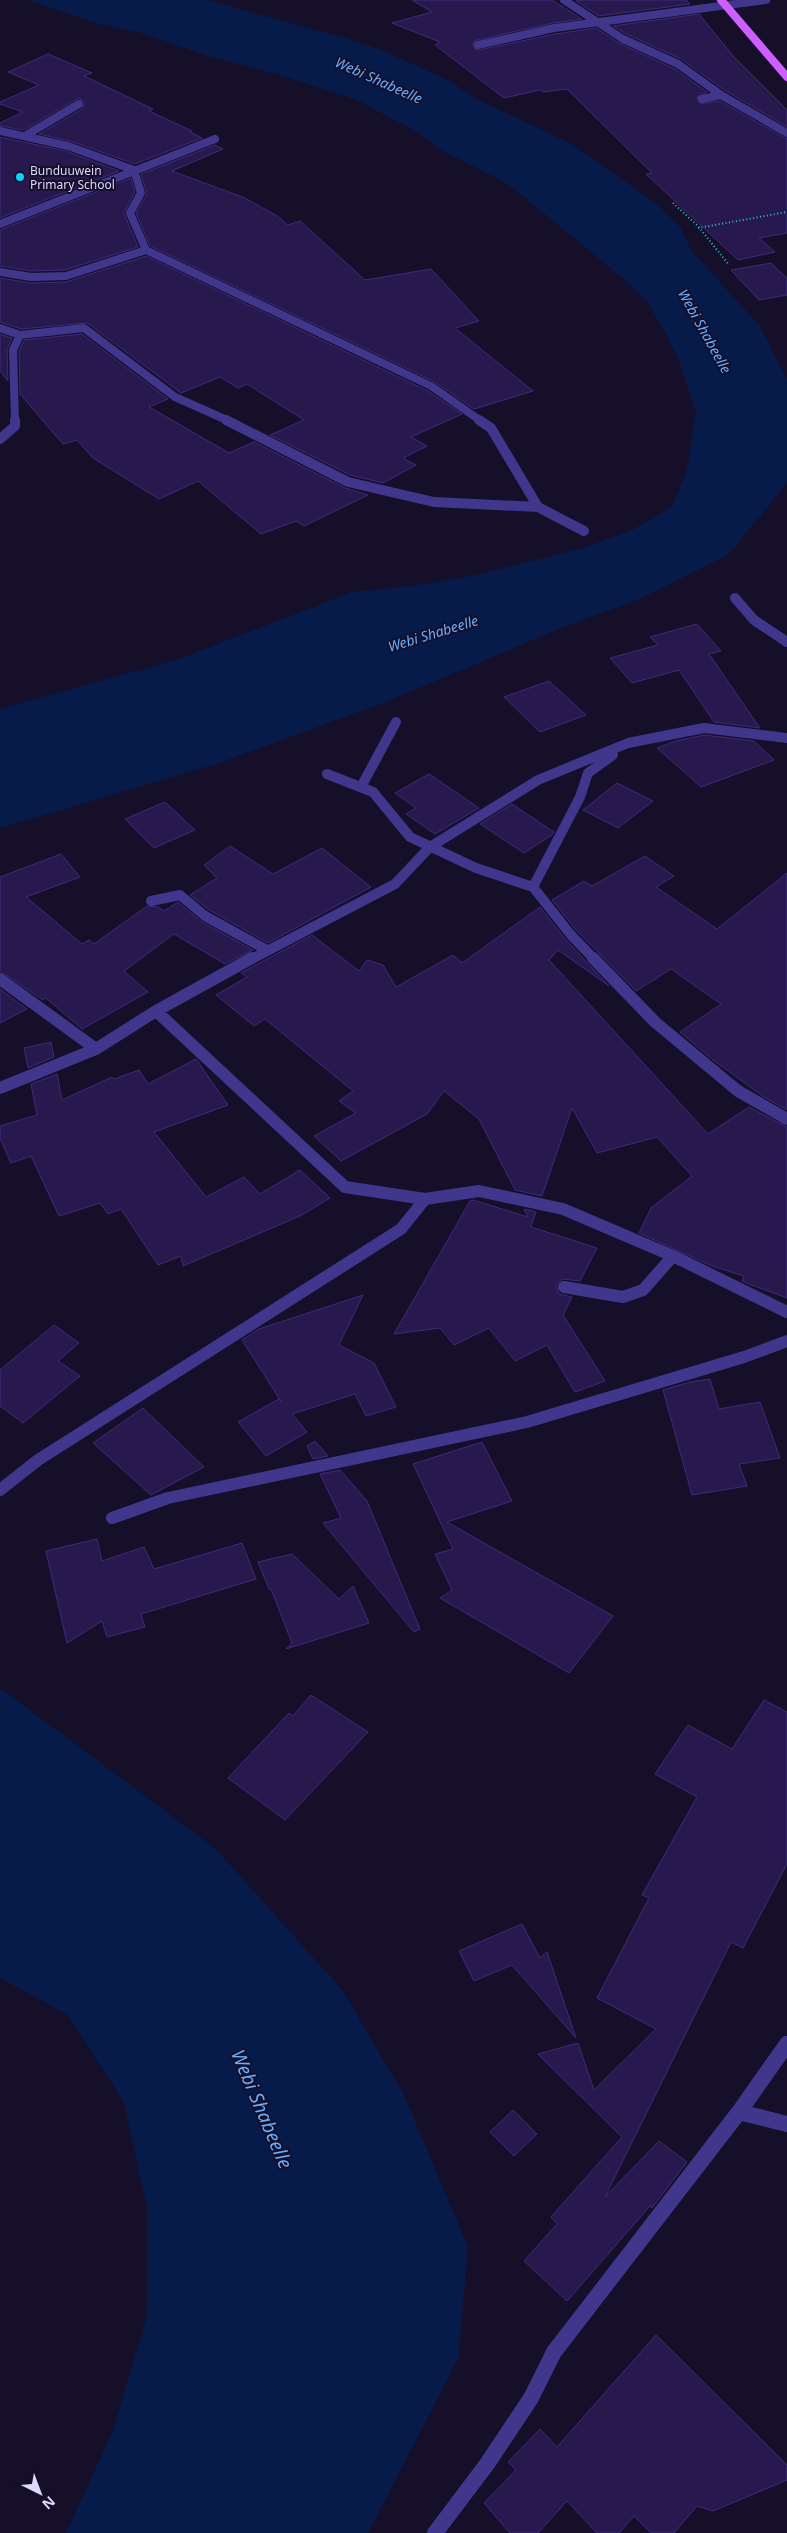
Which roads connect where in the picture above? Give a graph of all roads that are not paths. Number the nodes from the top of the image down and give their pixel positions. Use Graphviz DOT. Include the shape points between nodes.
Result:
graph roads {
  1 [pos="564,0"];
  2 [pos="766,0"];
  3 [pos="722,2"];
  4 [pos="598,21"];
  5 [pos="478,45"];
  6 [pos="787,77"];
  7 [pos="721,95"];
  8 [pos="702,100"];
  9 [pos="79,104"];
  10 [pos="0,131"];
  11 [pos="787,133"];
  12 [pos="28,134"];
  13 [pos="215,139"];
  14 [pos="134,170"];
  15 [pos="0,224"];
  16 [pos="146,250"];
  17 [pos="0,272"];
  18 [pos="0,328"];
  19 [pos="20,335"];
  20 [pos="0,439"];
  21 [pos="538,507"];
  22 [pos="584,531"];
  23 [pos="735,598"];
  24 [pos="787,642"];
  25 [pos="396,722"];
  26 [pos="787,738"];
  27 [pos="628,744"];
  28 [pos="327,774"];
  29 [pos="361,787"];
  30 [pos="430,847"];
  31 [pos="533,887"];
  32 [pos="151,901"];
  33 [pos="267,950"];
  34 [pos="0,979"];
  35 [pos="156,1011"];
  36 [pos="96,1049"];
  37 [pos="0,1088"];
  38 [pos="787,1119"];
  39 [pos="424,1199"];
  40 [pos="673,1256"];
  41 [pos="564,1287"];
  42 [pos="787,1312"];
  43 [pos="787,1341"];
  44 [pos="2,1485"];
  45 [pos="112,1518"];
  46 [pos="787,2044"];
  47 [pos="739,2112"];
  48 [pos="787,2124"];
  49 [pos="435,2533"];
  1 -- 4 [label="street"];
  2 -- 3 [label="street"];
  3 -- 4 [label="street"];
  3 -- 6 [label="main road"];
  4 -- 5 [label="street"];
  4 -- 7 [label="street" via="623,39 678,64"];
  7 -- 8 [label="street"];
  7 -- 11 [label="street"];
  9 -- 12 [label="street"];
  10 -- 12 [label="street"];
  12 -- 14 [label="street" via="91,152"];
  13 -- 14 [label="street"];
  14 -- 15 [label="street"];
  14 -- 16 [label="street" via="141,193 130,212"];
  16 -- 17 [label="street" via="66,276 31,277"];
  16 -- 21 [label="street" via="431,386 491,428"];
  18 -- 19 [label="street"];
  19 -- 20 [label="street" via="13,350 15,426"];
  19 -- 21 [label="street" via="84,328 175,397 348,482 434,502"];
  21 -- 22 [label="street"];
  23 -- 24 [label="street" via="754,620"];
  25 -- 29 [label="street"];
  26 -- 27 [label="street" via="704,728"];
  27 -- 30 [label="street" via="538,780"];
  27 -- 31 [label="street" via="588,773 580,796"];
  28 -- 29 [label="street"];
  29 -- 30 [label="street" via="373,792 410,837"];
  30 -- 31 [label="street" via="476,868"];
  30 -- 33 [label="street" via="395,884"];
  31 -- 38 [label="street" via="571,935 655,1022 738,1091"];
  32 -- 33 [label="street" via="180,895 205,916"];
  33 -- 35 [label="street"];
  34 -- 36 [label="street"];
  35 -- 36 [label="street"];
  35 -- 39 [label="street" via="345,1186"];
  36 -- 37 [label="street"];
  39 -- 40 [label="street" via="479,1191 563,1209"];
  39 -- 44 [label="street" via="402,1229"];
  40 -- 41 [label="street" via="643,1290 622,1297"];
  40 -- 42 [label="street"];
  43 -- 45 [label="street" via="527,1422 168,1498"];
  46 -- 47 [label="street"];
  47 -- 48 [label="street"];
  47 -- 49 [label="street" via="554,2352 531,2398"];
}
